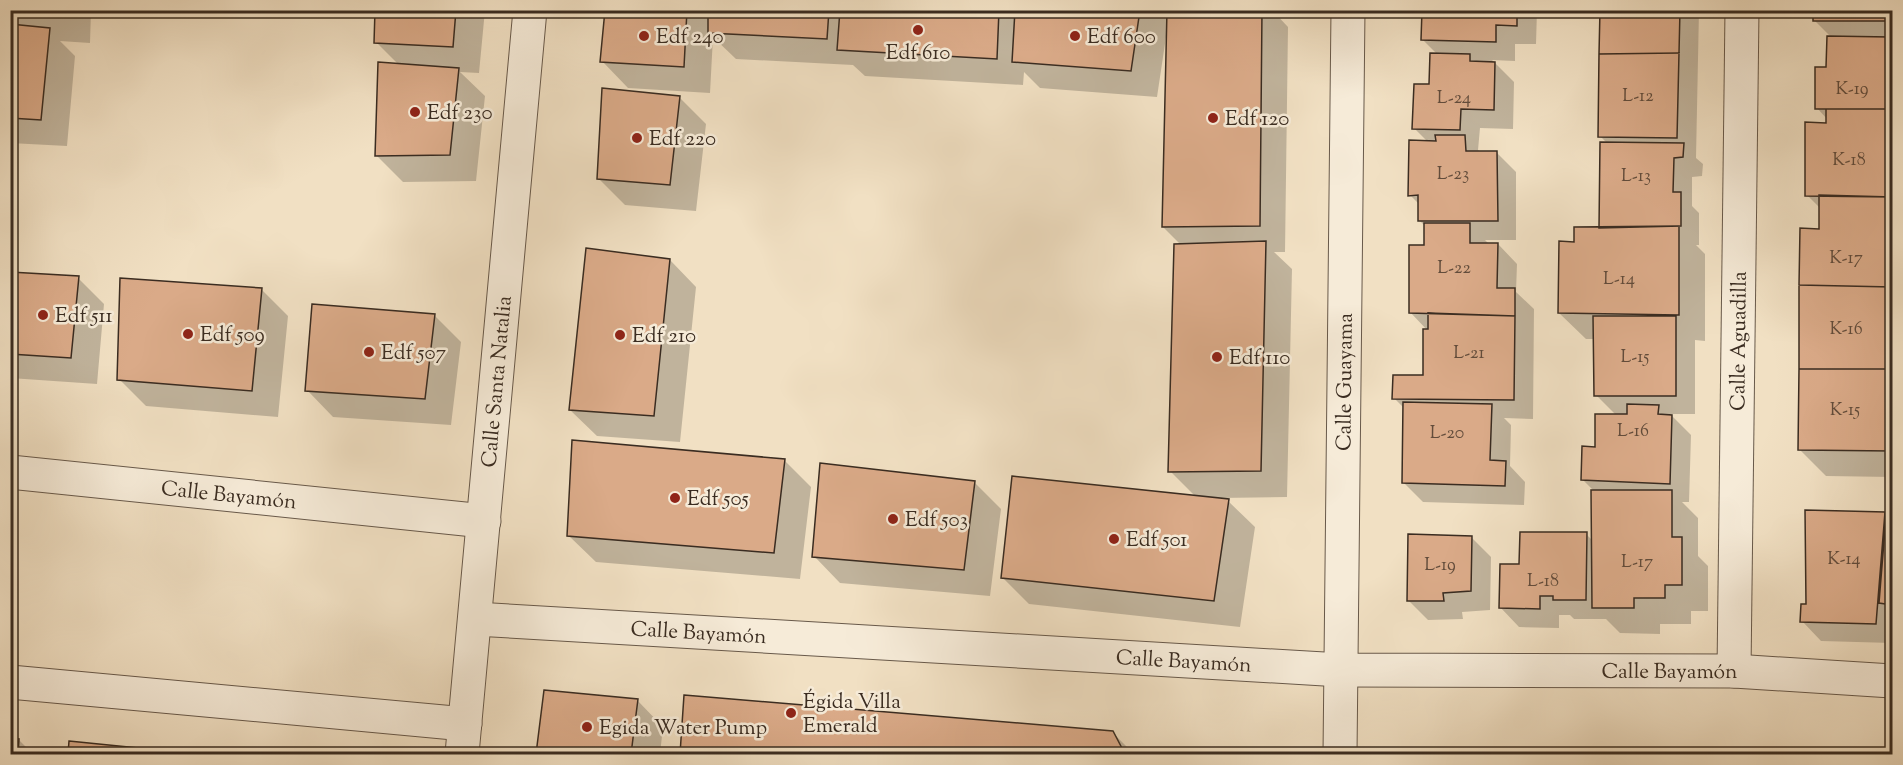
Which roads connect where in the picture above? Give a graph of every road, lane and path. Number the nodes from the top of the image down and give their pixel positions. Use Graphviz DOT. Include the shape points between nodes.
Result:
graph roads {
  1 [pos="530,10"];
  2 [pos="1348,10"];
  3 [pos="1742,10"];
  4 [pos="10,472"];
  5 [pos="484,520"];
  6 [pos="475,619"];
  7 [pos="1341,670"];
  8 [pos="1734,672"];
  9 [pos="1893,681"];
  10 [pos="10,682"];
  11 [pos="464,740"];
  12 [pos="1340,754"];
  1 -- 5 [label="street, Calle Santa Natalia"];
  2 -- 7 [label="street, Calle Guayama"];
  3 -- 8 [label="street, Calle Aguadilla"];
  4 -- 5 [label="street, Calle Bayamón"];
  5 -- 6 [label="street, Calle Santa Natalia"];
  6 -- 7 [label="street, Calle Bayamón"];
  6 -- 11 [label="street, Calle Santa Natalia"];
  7 -- 8 [label="street, Calle Bayamón"];
  7 -- 12 [label="street, Calle Guayama"];
  8 -- 9 [label="street, Calle Bayamón"];
  10 -- 11 [label="street"];
}
